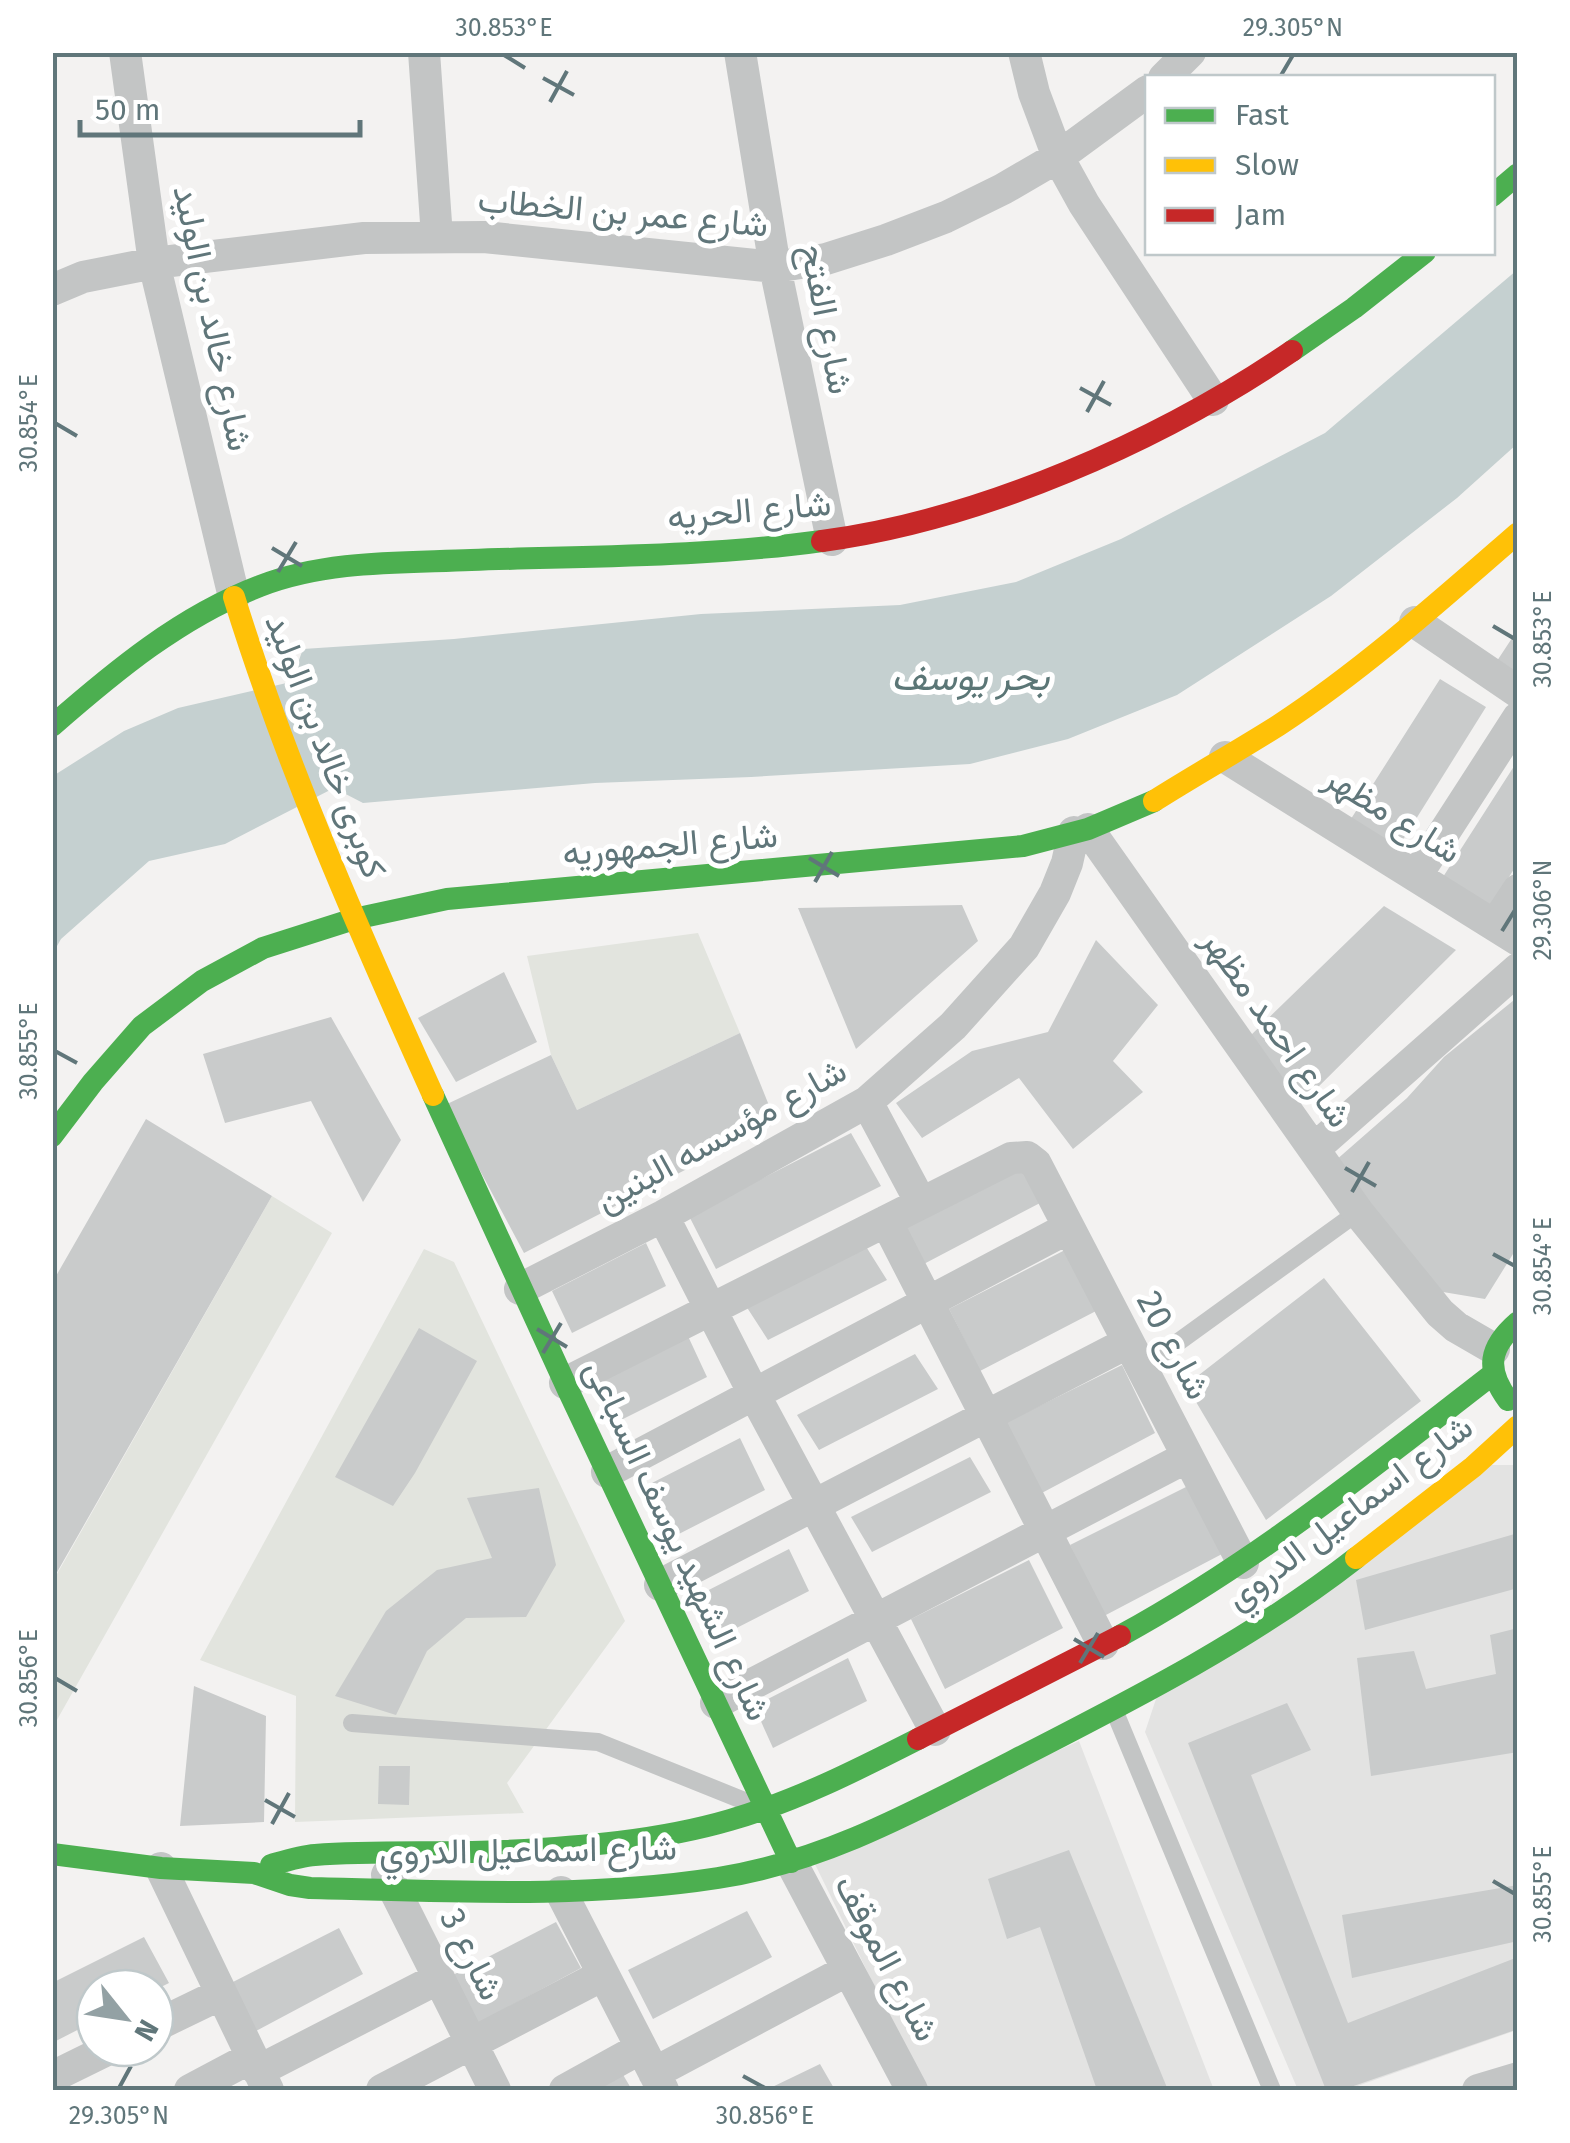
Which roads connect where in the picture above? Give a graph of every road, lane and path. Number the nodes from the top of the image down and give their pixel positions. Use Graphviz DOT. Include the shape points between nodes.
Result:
graph roads {
  1 [pos="125,52"];
  2 [pos="424,52"];
  3 [pos="740,52"];
  4 [pos="1024,52"];
  5 [pos="1190,52"];
  6 [pos="1167,75"];
  7 [pos="1145,92"];
  8 [pos="1058,157"];
  9 [pos="1518,174"];
  10 [pos="1495,193"];
  11 [pos="437,237"];
  12 [pos="1421,255"];
  13 [pos="154,263"];
  14 [pos="775,267"];
  15 [pos="52,290"];
  16 [pos="1213,400"];
  17 [pos="1518,532"];
  18 [pos="832,540"];
  19 [pos="234,597"];
  20 [pos="1415,622"];
  21 [pos="1518,692"];
  22 [pos="1518,718"];
  23 [pos="52,726"];
  24 [pos="1226,756"];
  25 [pos="1081,831"];
  26 [pos="1416,876"];
  27 [pos="1518,890"];
  28 [pos="354,919"];
  29 [pos="1506,933"];
  30 [pos="1518,969"];
  31 [pos="867,1102"];
  32 [pos="52,1136"];
  33 [pos="1314,1150"];
  34 [pos="921,1203"];
  35 [pos="1358,1212"];
  36 [pos="663,1216"];
  37 [pos="886,1221"];
  38 [pos="1068,1228"];
  39 [pos="520,1290"];
  40 [pos="928,1302"];
  41 [pos="711,1309"];
  42 [pos="1518,1310"];
  43 [pos="1502,1345"];
  44 [pos="1134,1356"];
  45 [pos="565,1383"];
  46 [pos="754,1394"];
  47 [pos="1518,1406"];
  48 [pos="987,1416"];
  49 [pos="1518,1426"];
  50 [pos="1187,1458"];
  51 [pos="607,1472"];
  52 [pos="815,1505"];
  53 [pos="1046,1531"];
  54 [pos="1243,1562"];
  55 [pos="660,1585"];
  56 [pos="876,1619"];
  57 [pos="1103,1644"];
  58 [pos="716,1703"];
  59 [pos="1113,1710"];
  60 [pos="352,1724"];
  61 [pos="935,1730"];
  62 [pos="767,1810"];
  63 [pos="52,1854"];
  64 [pos="377,1854"];
  65 [pos="791,1862"];
  66 [pos="161,1868"];
  67 [pos="254,1873"];
  68 [pos="395,1890"];
  69 [pos="561,1892"];
  70 [pos="848,1970"];
  71 [pos="603,1975"];
  72 [pos="439,1978"];
  73 [pos="221,1994"];
  74 [pos="175,2016"];
  75 [pos="472,2044"];
  76 [pos="652,2071"];
  77 [pos="259,2073"];
  78 [pos="1518,2078"];
  79 [pos="190,2090"];
  80 [pos="382,2090"];
  81 [pos="495,2090"];
  82 [pos="565,2090"];
  83 [pos="912,2090"];
  84 [pos="1272,2090"];
  85 [pos="1478,2090"];
  1 -- 13 [label="street, شارع خالد بن الوليد"];
  2 -- 11 [label="street"];
  3 -- 14 [label="street, شارع الفتح"];
  4 -- 8 [label="street"];
  5 -- 6 [label="street"];
  7 -- 8 [label="street, شارع عمر بن الخطاب"];
  8 -- 14 [label="street, شارع عمر بن الخطاب" via="886,240"];
  8 -- 16 [label="street"];
  9 -- 10 [label="main road"];
  11 -- 13 [label="street, شارع عمر بن الخطاب" via="364,238"];
  11 -- 14 [label="street, شارع عمر بن الخطاب"];
  12 -- 16 [label="main road, شارع الحريه" via="1320,332"];
  13 -- 15 [label="street, شارع عمر بن الخطاب"];
  13 -- 19 [label="street, شارع خالد بن الوليد"];
  14 -- 18 [label="street, شارع الفتح"];
  16 -- 18 [label="main road, شارع الحريه" via="1125,447 1034,482 906,525"];
  17 -- 20 [label="main road, شارع الجمهوريه"];
  18 -- 19 [label="main road, شارع الحريه" via="756,550 356,565 292,575"];
  19 -- 23 [label="main road, شارع الحريه" via="168,634"];
  19 -- 28 [label="main road, كوبرى خالد بن الوليد" via="254,668"];
  20 -- 21 [label="street"];
  20 -- 24 [label="main road, شارع الجمهوريه" via="1280,724"];
  22 -- 26 [label="street"];
  24 -- 25 [label="main road, شارع الجمهوريه" via="1150,803"];
  24 -- 26 [label="street, شارع مظهر"];
  25 -- 28 [label="main road, شارع الجمهوريه" via="954,854 446,899"];
  25 -- 31 [label="street, شارع مؤسسه البنين" via="1024,948 954,1026"];
  25 -- 33 [label="street, شارع احمد مظهر"];
  26 -- 29 [label="street, شارع مظهر"];
  27 -- 29 [label="street"];
  28 -- 32 [label="main road, شارع الجمهوريه" via="263,948 202,981 142,1026"];
  28 -- 39 [label="main road, شارع الشهيد يوسف السباعى"];
  30 -- 33 [label="street"];
  31 -- 34 [label="street"];
  31 -- 36 [label="street, شارع مؤسسه البنين"];
  33 -- 35 [label="street, شارع احمد مظهر"];
  34 -- 37 [label="street"];
  34 -- 38 [label="street, شارع 20" via="1011,1158 1026,1157 1036,1164"];
  35 -- 43 [label="street, شارع احمد مظهر" via="1440,1313 1456,1327"];
  35 -- 44 [label="lane"];
  36 -- 39 [label="street, شارع مؤسسه البنين"];
  36 -- 41 [label="street"];
  37 -- 40 [label="street"];
  37 -- 41 [label="street"];
  38 -- 40 [label="street"];
  38 -- 44 [label="street, شارع 20"];
  39 -- 45 [label="main road, شارع الشهيد يوسف السباعى"];
  40 -- 46 [label="street"];
  40 -- 48 [label="street"];
  41 -- 45 [label="street"];
  41 -- 46 [label="street"];
  42 -- 43 [label="main road, شارع اسماعيل الدروي"];
  43 -- 47 [label="main road" via="1498,1388"];
  43 -- 54 [label="main road, شارع اسماعيل الدروي"];
  44 -- 48 [label="street"];
  44 -- 50 [label="street, شارع 20"];
  45 -- 51 [label="main road, شارع الشهيد يوسف السباعى"];
  46 -- 51 [label="street"];
  46 -- 52 [label="street"];
  48 -- 52 [label="street"];
  48 -- 53 [label="street"];
  49 -- 59 [label="main road, شارع اسماعيل الدروي" via="1319,1587"];
  50 -- 53 [label="street"];
  50 -- 54 [label="street, شارع 20"];
  51 -- 55 [label="main road, شارع الشهيد يوسف السباعى"];
  52 -- 55 [label="street"];
  52 -- 56 [label="street"];
  53 -- 56 [label="street"];
  53 -- 57 [label="street"];
  54 -- 57 [label="main road, شارع اسماعيل الدروي"];
  55 -- 58 [label="main road, شارع الشهيد يوسف السباعى"];
  56 -- 58 [label="street"];
  56 -- 61 [label="street"];
  57 -- 61 [label="main road, شارع اسماعيل الدروي"];
  58 -- 62 [label="main road, شارع الشهيد يوسف السباعى"];
  59 -- 65 [label="main road, شارع اسماعيل الدروي" via="871,1833"];
  59 -- 84 [label="lane"];
  60 -- 62 [label="lane" via="598,1742"];
  61 -- 62 [label="main road, شارع اسماعيل الدروي"];
  62 -- 64 [label="main road, شارع اسماعيل الدروي" via="573,1848"];
  62 -- 65 [label="main road, شارع الشهيد يوسف السباعى"];
  63 -- 66 [label="main road, شارع اسماعيل الدروي"];
  64 -- 67 [label="main road, شارع اسماعيل الدروي" via="298,1857"];
  64 -- 68 [label="street, شارع 3"];
  65 -- 69 [label="main road, شارع اسماعيل الدروي" via="721,1878"];
  65 -- 70 [label="street, شارع الموقف"];
  66 -- 67 [label="main road, شارع اسماعيل الدروي"];
  66 -- 73 [label="street"];
  67 -- 68 [label="main road, شارع اسماعيل الدروي" via="290,1885"];
  68 -- 69 [label="main road, شارع اسماعيل الدروي"];
  68 -- 72 [label="street, شارع 3"];
  69 -- 71 [label="street"];
  70 -- 76 [label="street"];
  70 -- 83 [label="street, شارع الموقف"];
  71 -- 75 [label="street"];
  71 -- 76 [label="street"];
  72 -- 75 [label="street, شارع 3"];
  72 -- 77 [label="street"];
  73 -- 74 [label="street"];
  73 -- 77 [label="street"];
  75 -- 80 [label="street"];
  75 -- 81 [label="street, شارع 3"];
  76 -- 82 [label="street"];
  77 -- 79 [label="street"];
  78 -- 85 [label="street"];
}
